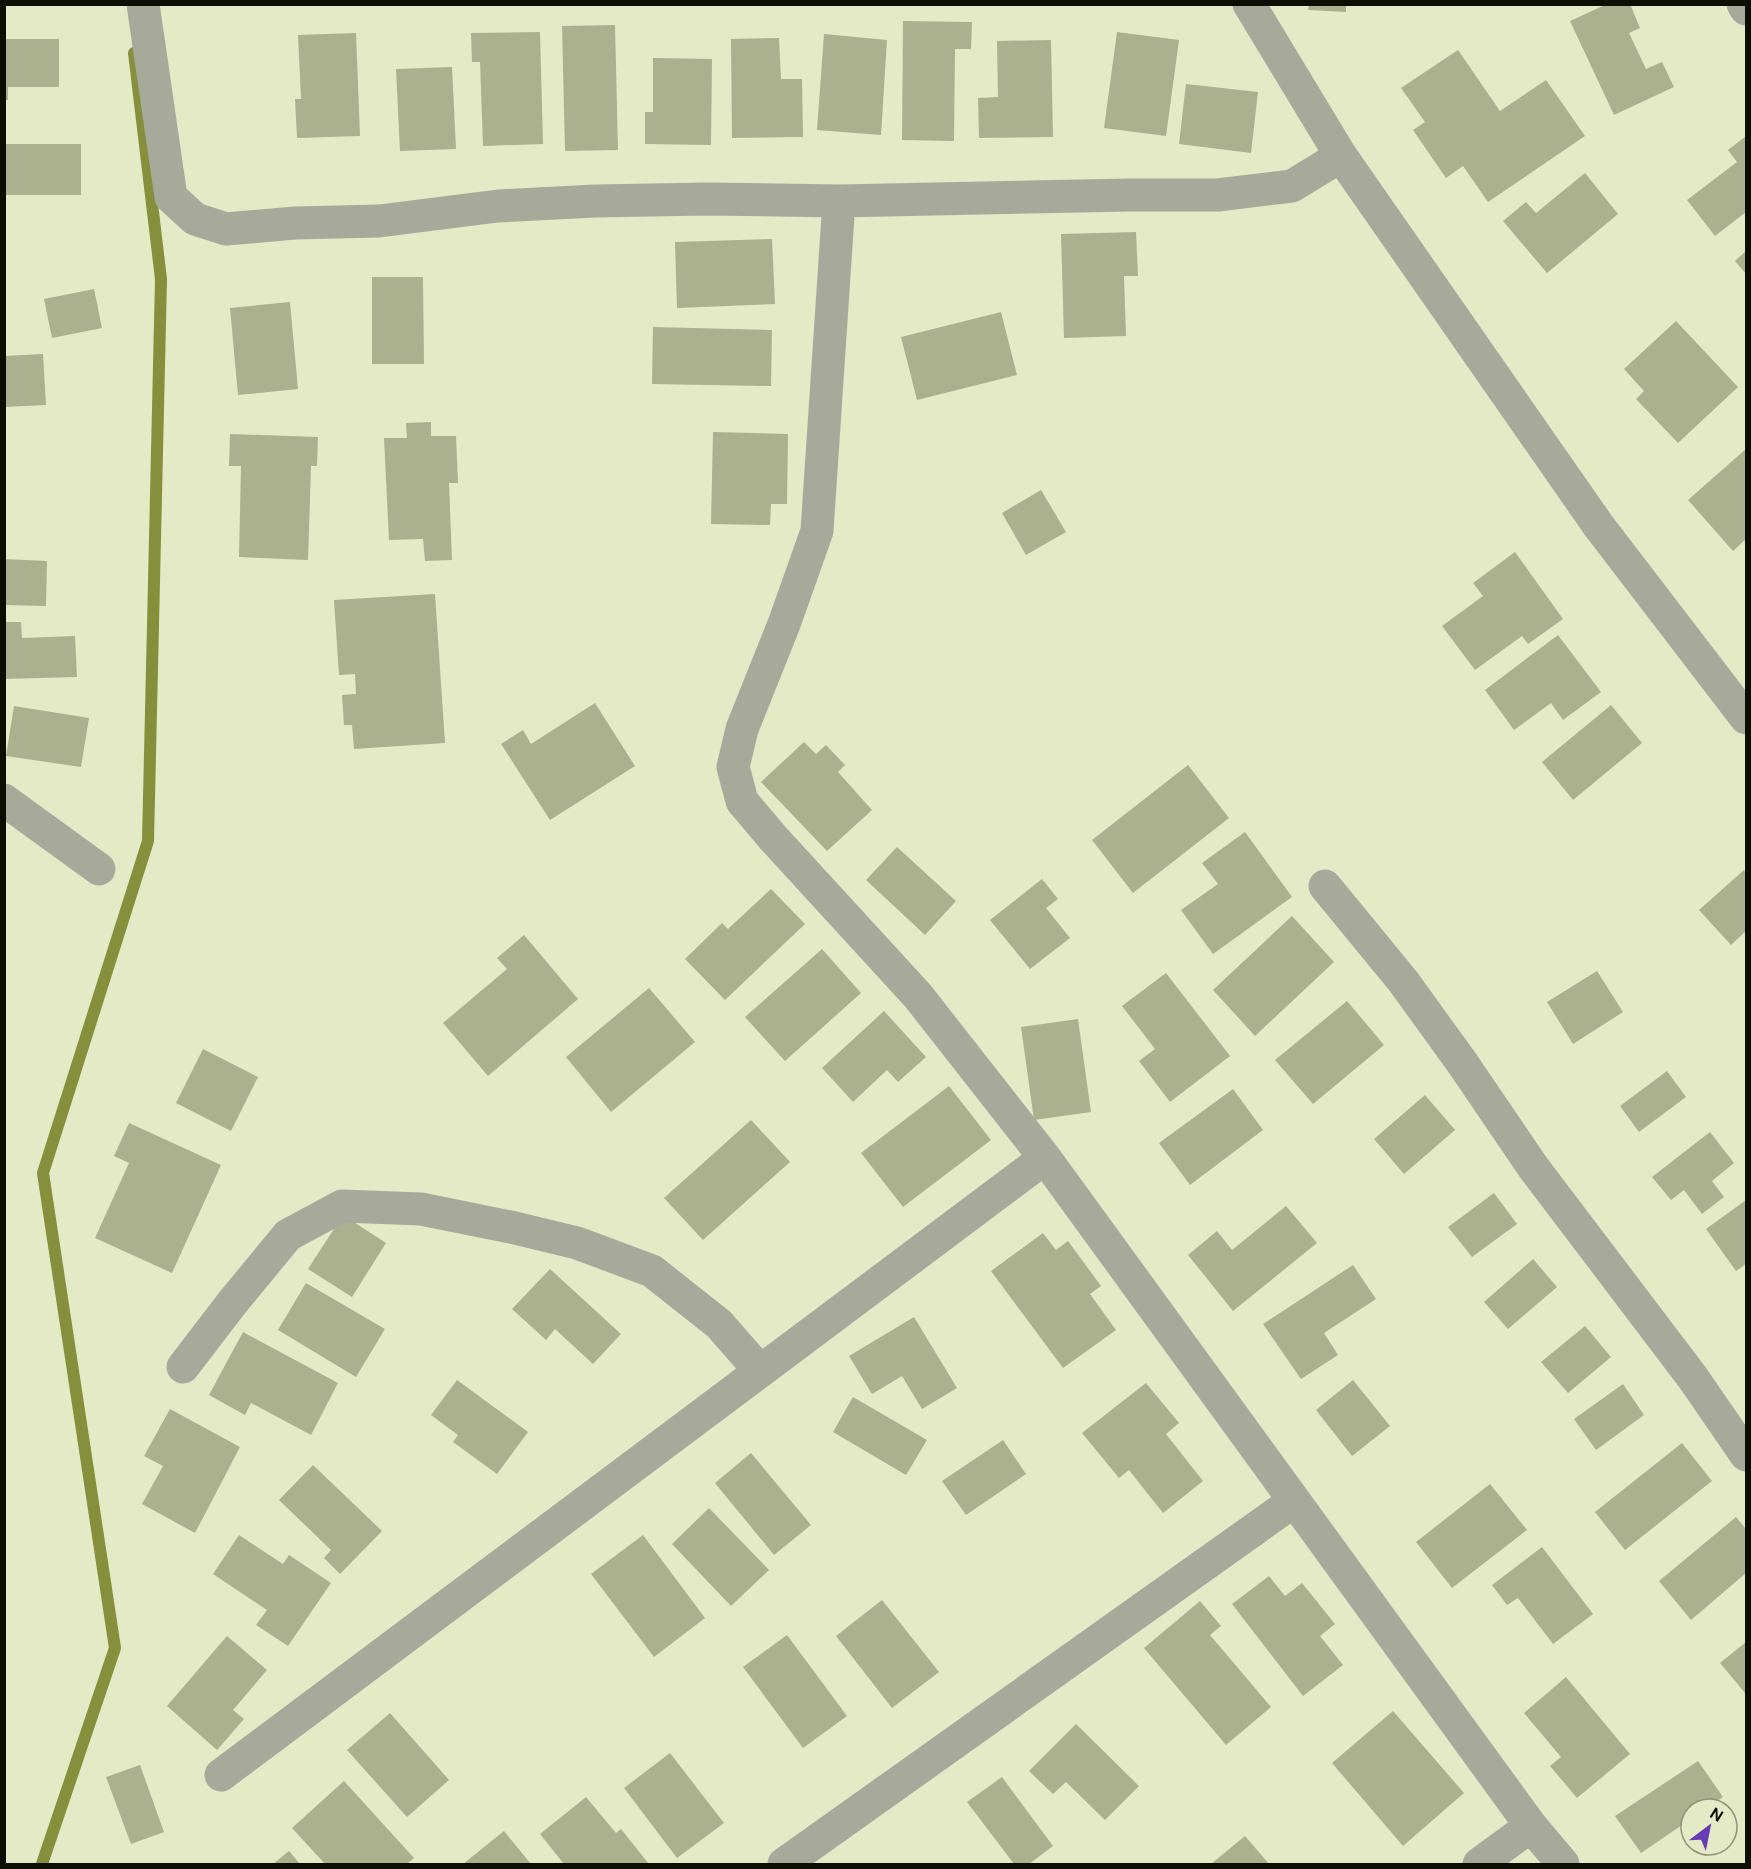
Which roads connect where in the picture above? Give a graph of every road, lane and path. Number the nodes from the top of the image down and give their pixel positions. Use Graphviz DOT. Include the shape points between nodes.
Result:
graph roads {
  1 [pos="143,4"];
  2 [pos="1250,4"];
  3 [pos="1743,4"];
  4 [pos="1746,9"];
  5 [pos="1341,156"];
  6 [pos="839,201"];
  7 [pos="1746,718"];
  8 [pos="4,800"];
  9 [pos="99,869"];
  10 [pos="1325,886"];
  11 [pos="1045,1158"];
  12 [pos="183,1367"];
  13 [pos="760,1371"];
  14 [pos="1746,1455"];
  15 [pos="1294,1501"];
  16 [pos="221,1775"];
  17 [pos="1531,1827"];
  18 [pos="784,1864"];
  19 [pos="1479,1864"];
  20 [pos="1563,1864"];
  1 -- 6 [label="street" via="171,197 195,219 225,229 379,221 498,206 595,201"];
  2 -- 5 [label="street"];
  3 -- 4 [label="street"];
  5 -- 6 [label="street" via="1292,186 1218,195"];
  5 -- 7 [label="street" via="1599,525"];
  6 -- 11 [label="street" via="817,531 742,729 733,766 742,801 918,996"];
  8 -- 9 [label="street"];
  10 -- 14 [label="street" via="1403,981 1533,1167 1693,1378"];
  11 -- 13 [label="street"];
  11 -- 15 [label="street"];
  12 -- 13 [label="street" via="288,1235 342,1206 421,1209 515,1228 577,1243 652,1271 719,1324"];
  13 -- 16 [label="street"];
  15 -- 17 [label="street"];
  15 -- 18 [label="street"];
  17 -- 19 [label="street"];
  17 -- 20 [label="street"];
}
